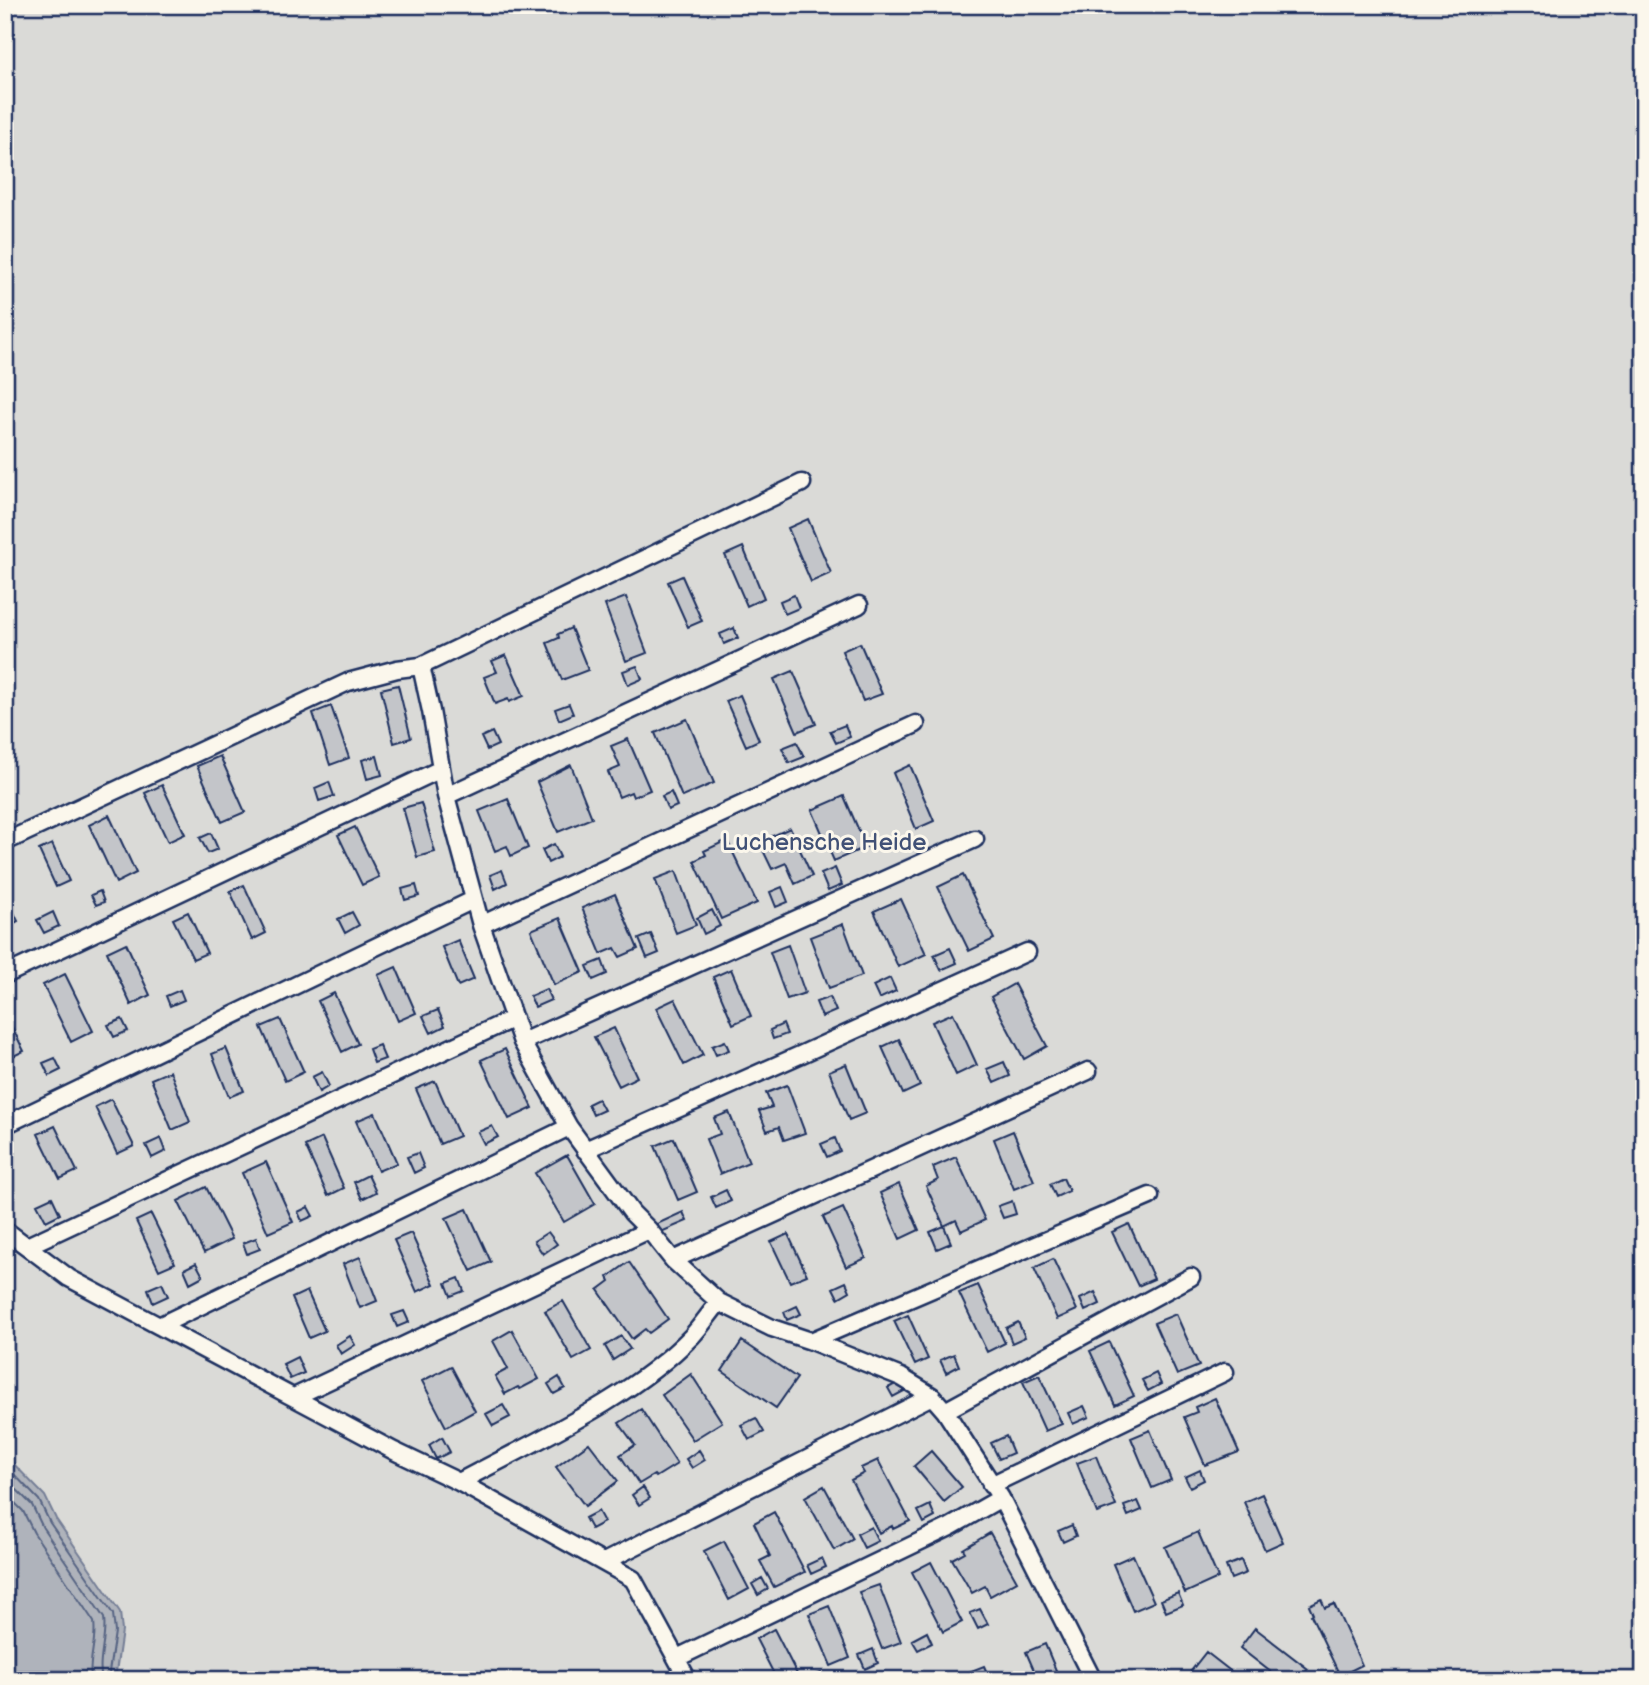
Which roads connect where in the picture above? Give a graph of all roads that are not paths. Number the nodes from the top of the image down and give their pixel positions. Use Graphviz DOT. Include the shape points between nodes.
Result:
graph roads {
  1 [pos="802,483"];
  2 [pos="859,605"];
  3 [pos="421,666"];
  4 [pos="916,724"];
  5 [pos="441,769"];
  6 [pos="446,796"];
  7 [pos="975,839"];
  8 [pos="5,842"];
  9 [pos="473,900"];
  10 [pos="481,925"];
  11 [pos="1027,952"];
  12 [pos="5,975"];
  13 [pos="514,1018"];
  14 [pos="522,1042"];
  15 [pos="1088,1071"];
  16 [pos="5,1125"];
  17 [pos="569,1128"];
  18 [pos="585,1150"];
  19 [pos="1150,1196"];
  20 [pos="5,1230"];
  21 [pos="649,1230"];
  22 [pos="27,1246"];
  23 [pos="673,1261"];
  24 [pos="1191,1277"];
  25 [pos="719,1302"];
  26 [pos="159,1326"];
  27 [pos="811,1341"];
  28 [pos="1225,1372"];
  29 [pos="933,1396"];
  30 [pos="294,1397"];
  31 [pos="945,1411"];
  32 [pos="458,1482"];
  33 [pos="990,1485"];
  34 [pos="1001,1499"];
  35 [pos="604,1562"];
  36 [pos="677,1658"];
  37 [pos="688,1680"];
  38 [pos="1093,1680"];
  1 -- 3 [label="lane"];
  2 -- 6 [label="lane"];
  3 -- 5 [label="lane"];
  3 -- 8 [label="lane" via="348,682"];
  4 -- 10 [label="lane"];
  5 -- 6 [label="lane"];
  5 -- 12 [label="lane"];
  6 -- 9 [label="lane"];
  7 -- 14 [label="lane"];
  9 -- 10 [label="lane"];
  9 -- 16 [label="lane"];
  10 -- 13 [label="lane"];
  11 -- 18 [label="lane"];
  13 -- 14 [label="lane"];
  13 -- 22 [label="lane"];
  14 -- 17 [label="lane"];
  15 -- 23 [label="lane"];
  17 -- 18 [label="lane"];
  17 -- 26 [label="lane"];
  18 -- 21 [label="lane"];
  19 -- 27 [label="lane"];
  20 -- 22 [label="lane"];
  21 -- 23 [label="lane"];
  21 -- 30 [label="lane"];
  22 -- 26 [label="lane" via="69,1278"];
  23 -- 25 [label="lane"];
  24 -- 31 [label="lane"];
  25 -- 27 [label="lane"];
  25 -- 32 [label="lane" via="692,1336 655,1369 603,1405"];
  26 -- 30 [label="lane"];
  27 -- 29 [label="lane" via="901,1377"];
  28 -- 33 [label="lane"];
  29 -- 31 [label="lane"];
  29 -- 35 [label="lane"];
  30 -- 32 [label="lane"];
  31 -- 33 [label="lane"];
  32 -- 35 [label="lane"];
  33 -- 34 [label="lane"];
  34 -- 36 [label="lane"];
  34 -- 38 [label="lane"];
  35 -- 36 [label="lane" via="633,1579"];
  36 -- 37 [label="lane"];
}
